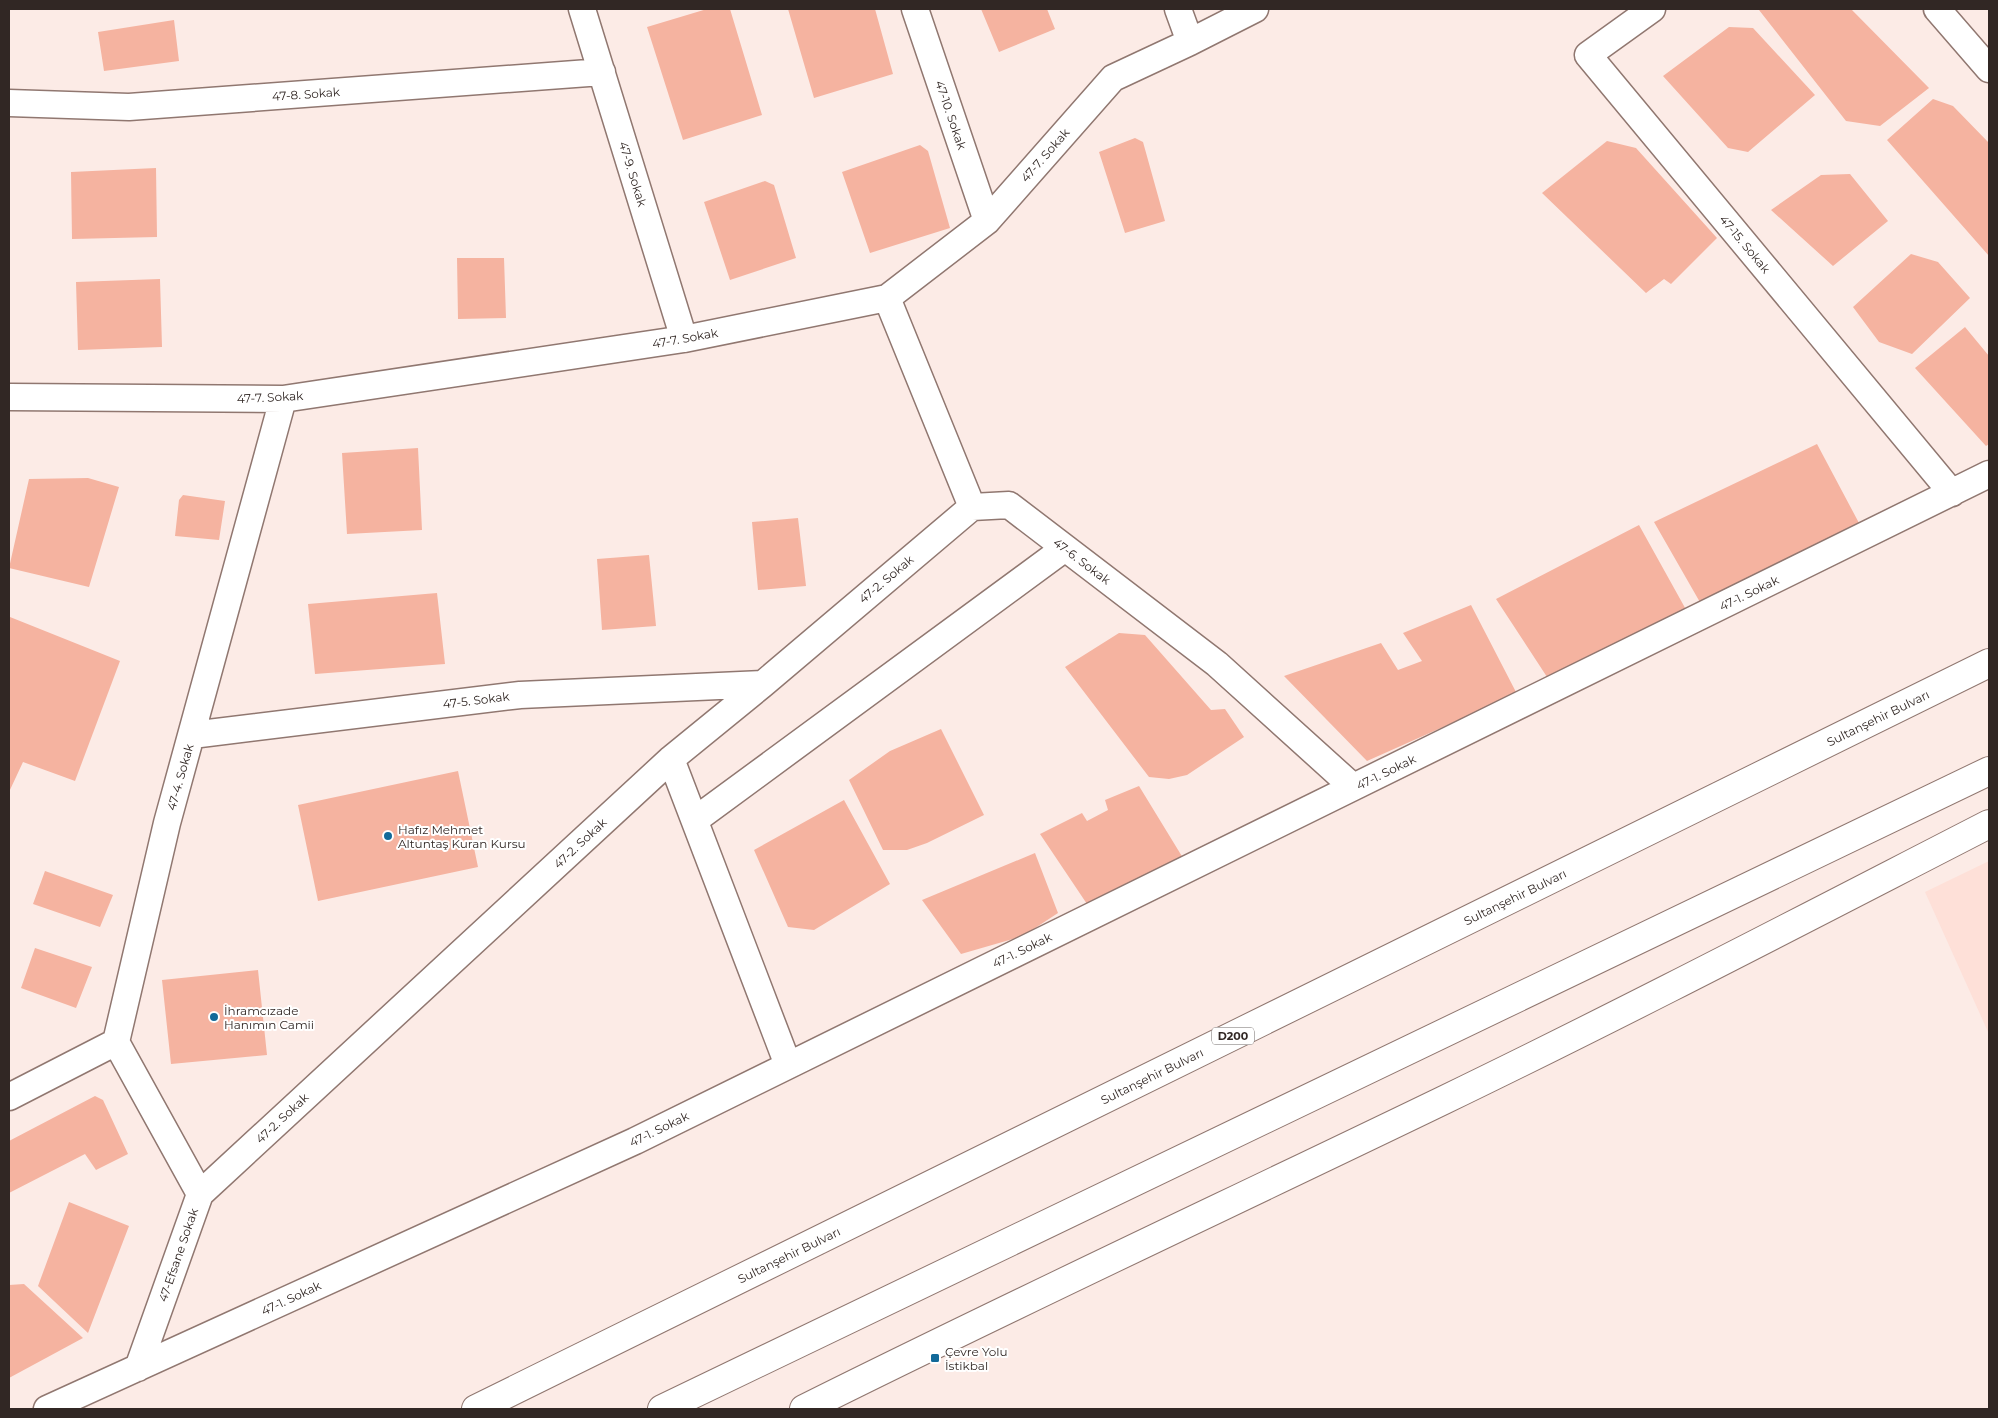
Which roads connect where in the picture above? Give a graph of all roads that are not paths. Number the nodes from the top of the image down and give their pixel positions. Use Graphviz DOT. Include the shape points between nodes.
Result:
graph roads {
  1 [pos="582,9"];
  2 [pos="915,9"];
  3 [pos="1178,9"];
  4 [pos="1255,9"];
  5 [pos="1652,9"];
  6 [pos="1937,9"];
  7 [pos="1190,42"];
  8 [pos="1989,69"];
  9 [pos="602,72"];
  10 [pos="9,103"];
  11 [pos="987,221"];
  12 [pos="888,298"];
  13 [pos="684,339"];
  14 [pos="9,398"];
  15 [pos="283,399"];
  16 [pos="1989,474"];
  17 [pos="1952,493"];
  18 [pos="972,506"];
  19 [pos="1065,548"];
  20 [pos="1989,663"];
  21 [pos="763,684"];
  22 [pos="192,735"];
  23 [pos="671,758"];
  24 [pos="1989,771"];
  25 [pos="1353,787"];
  26 [pos="695,820"];
  27 [pos="1989,824"];
  28 [pos="116,1042"];
  29 [pos="788,1065"];
  30 [pos="9,1097"];
  31 [pos="200,1194"];
  32 [pos="138,1368"];
  33 [pos="47,1409"];
  34 [pos="476,1409"];
  35 [pos="662,1409"];
  36 [pos="804,1409"];
  1 -- 9 [label="street, 47-9. Sokak"];
  2 -- 11 [label="street, 47-10. Sokak"];
  3 -- 7 [label="street"];
  4 -- 7 [label="street, 47-7. Sokak"];
  5 -- 17 [label="street, 47-15. Sokak" via="1588,55"];
  6 -- 8 [label="street"];
  7 -- 11 [label="street, 47-7. Sokak" via="1113,78"];
  9 -- 10 [label="street, 47-8. Sokak" via="129,107"];
  9 -- 13 [label="street, 47-9. Sokak"];
  11 -- 12 [label="street, 47-7. Sokak"];
  12 -- 13 [label="street, 47-7. Sokak"];
  12 -- 18 [label="street"];
  13 -- 15 [label="street, 47-7. Sokak"];
  14 -- 15 [label="street, 47-7. Sokak"];
  15 -- 22 [label="street, 47-4. Sokak"];
  16 -- 17 [label="street, 47-1. Sokak"];
  17 -- 25 [label="street, 47-1. Sokak"];
  18 -- 19 [label="street, 47-6. Sokak" via="1009,505"];
  18 -- 21 [label="street, 47-2. Sokak"];
  19 -- 25 [label="street, 47-6. Sokak" via="1217,664"];
  19 -- 26 [label="street"];
  20 -- 34 [label="main road, Sultanşehir Bulvarı / D200"];
  21 -- 22 [label="street, 47-5. Sokak" via="520,695"];
  21 -- 23 [label="street, 47-2. Sokak"];
  22 -- 28 [label="street, 47-4. Sokak" via="167,823"];
  23 -- 26 [label="street"];
  23 -- 31 [label="street, 47-2. Sokak"];
  24 -- 35 [label="main road"];
  25 -- 29 [label="street, 47-1. Sokak"];
  26 -- 29 [label="street"];
  27 -- 36 [label="main road" via="1447,1099 953,1334"];
  28 -- 30 [label="street"];
  28 -- 31 [label="street, 47-Efsane Sokak"];
  29 -- 32 [label="street, 47-1. Sokak" via="635,1140"];
  31 -- 32 [label="street, 47-Efsane Sokak"];
  32 -- 33 [label="street, 47-1. Sokak"];
}
